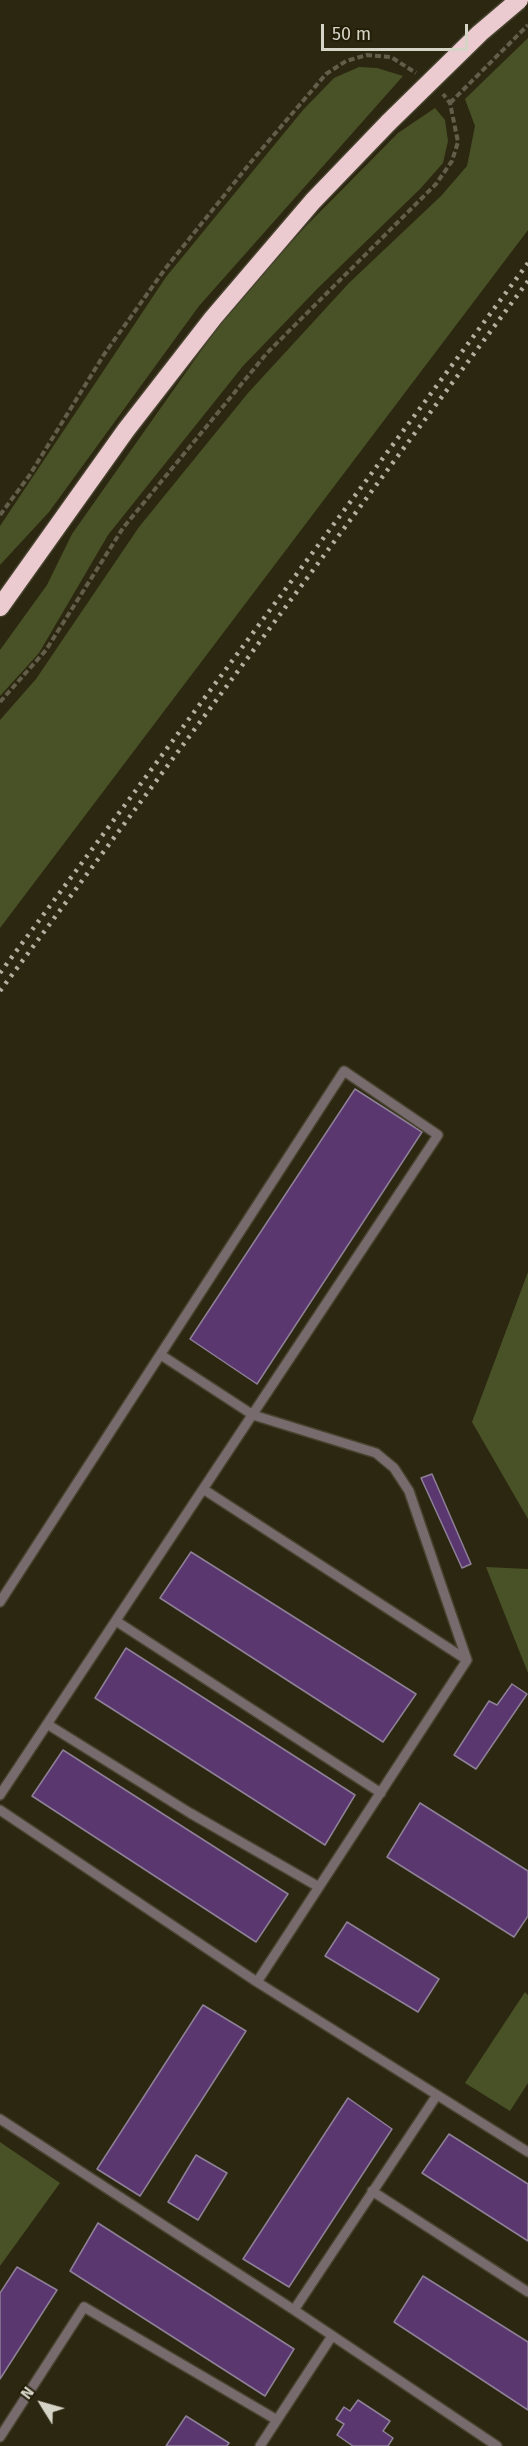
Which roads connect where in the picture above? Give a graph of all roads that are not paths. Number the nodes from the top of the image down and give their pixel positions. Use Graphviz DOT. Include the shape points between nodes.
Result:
graph roads {
  1 [pos="519,0"];
  2 [pos="0,608"];
  3 [pos="161,1355"];
  4 [pos="253,1415"];
  5 [pos="202,1489"];
  6 [pos="0,1602"];
  7 [pos="116,1621"];
  8 [pos="467,1660"];
  9 [pos="47,1724"];
  10 [pos="381,1793"];
  11 [pos="0,1795"];
  12 [pos="0,1810"];
  13 [pos="319,1887"];
  14 [pos="257,1982"];
  15 [pos="436,2095"];
  16 [pos="0,2119"];
  17 [pos="528,2152"];
  18 [pos="372,2191"];
  19 [pos="528,2292"];
  20 [pos="294,2310"];
  21 [pos="332,2336"];
  22 [pos="277,2420"];
  23 [pos="0,2437"];
  24 [pos="260,2446"];
  25 [pos="497,2446"];
  1 -- 2 [label="highway, bridge" via="389,122 313,201 213,318 126,430"];
  3 -- 4 [label="lane"];
  3 -- 4 [label="lane" via="344,1071 438,1135"];
  3 -- 6 [label="lane"];
  4 -- 5 [label="lane"];
  4 -- 8 [label="lane" via="376,1453 394,1468 409,1491"];
  5 -- 7 [label="lane"];
  5 -- 8 [label="lane"];
  7 -- 9 [label="lane"];
  7 -- 10 [label="lane"];
  8 -- 10 [label="lane"];
  9 -- 11 [label="lane"];
  9 -- 13 [label="lane"];
  10 -- 13 [label="lane"];
  12 -- 14 [label="lane"];
  13 -- 14 [label="lane"];
  14 -- 15 [label="lane"];
  15 -- 17 [label="lane"];
  15 -- 18 [label="lane"];
  16 -- 20 [label="lane"];
  18 -- 19 [label="lane"];
  18 -- 20 [label="lane"];
  20 -- 21 [label="lane"];
  21 -- 22 [label="lane"];
  21 -- 25 [label="lane"];
  22 -- 23 [label="lane" via="84,2307"];
  22 -- 24 [label="lane"];
}
